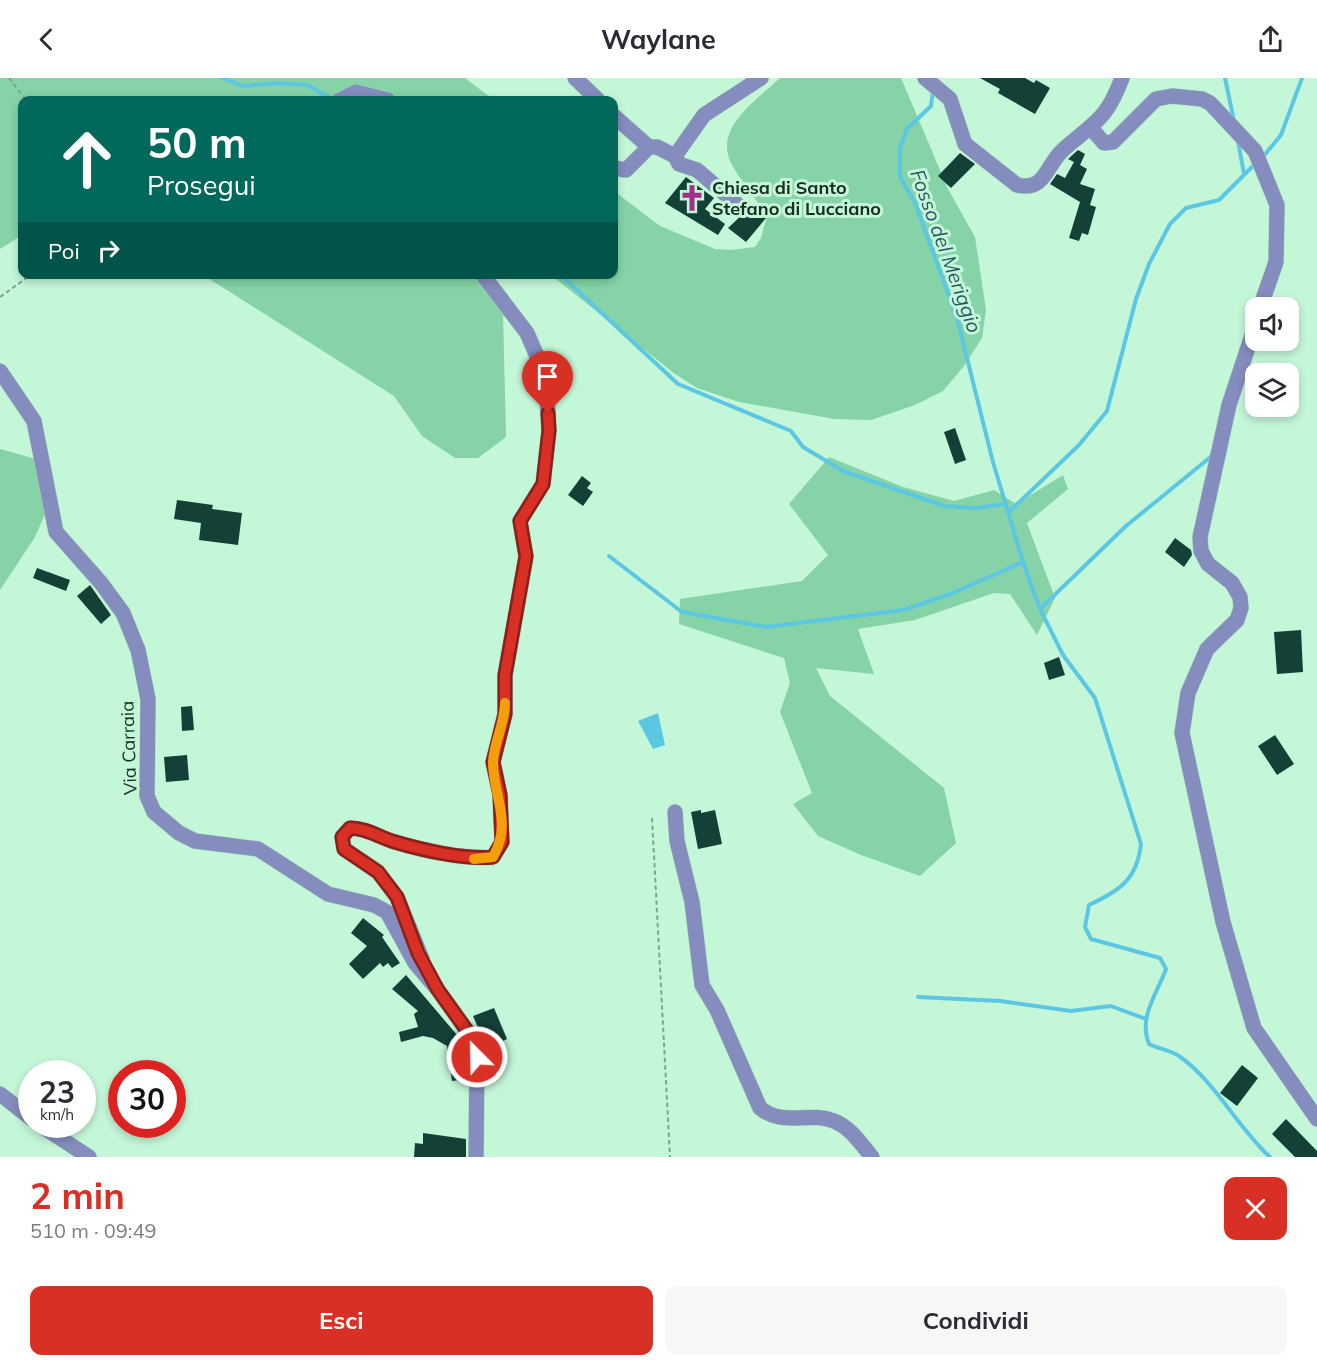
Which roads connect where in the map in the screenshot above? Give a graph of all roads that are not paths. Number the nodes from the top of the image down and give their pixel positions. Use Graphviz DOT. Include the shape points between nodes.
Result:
graph roads {
  1 [pos="575,78"];
  2 [pos="761,78"];
  3 [pos="925,78"];
  4 [pos="1122,78"];
  5 [pos="348,96"];
  6 [pos="372,96"];
  7 [pos="594,96"];
  8 [pos="618,120"];
  9 [pos="1091,128"];
  10 [pos="649,147"];
  11 [pos="675,156"];
  12 [pos="618,169"];
  13 [pos="738,205"];
  14 [pos="486,279"];
  15 [pos="1264,297"];
  16 [pos="1247,351"];
  17 [pos="0,371"];
  18 [pos="675,812"];
  19 [pos="438,990"];
  20 [pos="0,1094"];
  21 [pos="18,1108"];
  22 [pos="1317,1119"];
  23 [pos="60,1138"];
  24 [pos="89,1157"];
  25 [pos="476,1157"];
  26 [pos="872,1157"];
  1 -- 7 [label="street"];
  2 -- 11 [label="street" via="704,115"];
  3 -- 9 [label="street" via="950,99 965,144 1017,185 1028,188 1039,184 1062,150"];
  4 -- 9 [label="street" via="1112,104"];
  5 -- 6 [label="street" via="356,92"];
  8 -- 10 [label="street"];
  9 -- 15 [label="street" via="1104,143 1113,142 1156,99 1188,97 1210,104 1255,151 1277,205 1276,262"];
  10 -- 11 [label="street"];
  10 -- 12 [label="street" via="626,170"];
  11 -- 13 [label="street" via="679,164 697,170"];
  14 -- 19 [label="street" via="527,333 546,377 549,430 543,484 520,521 526,556 505,675 505,714 493,762 500,795 502,842 493,857 475,859 395,842 359,828 350,828 342,837 344,849 378,872 397,897 418,953"];
  16 -- 22 [label="street" via="1229,405 1200,537 1208,564 1232,583 1241,608 1238,620 1206,649 1188,693 1182,733 1223,922 1254,1029"];
  17 -- 19 [label="street, Via Carraia" via="34,421 56,532 123,613 138,650 148,699 147,796 154,812 195,841 258,849 328,894 374,904 387,912 414,963"];
  18 -- 26 [label="street" via="702,985 760,1108 770,1116 834,1121 848,1129"];
  19 -- 25 [label="street, Via Carraia" via="473,1039 477,1057"];
  20 -- 21 [label="street"];
  23 -- 24 [label="street"];
}
